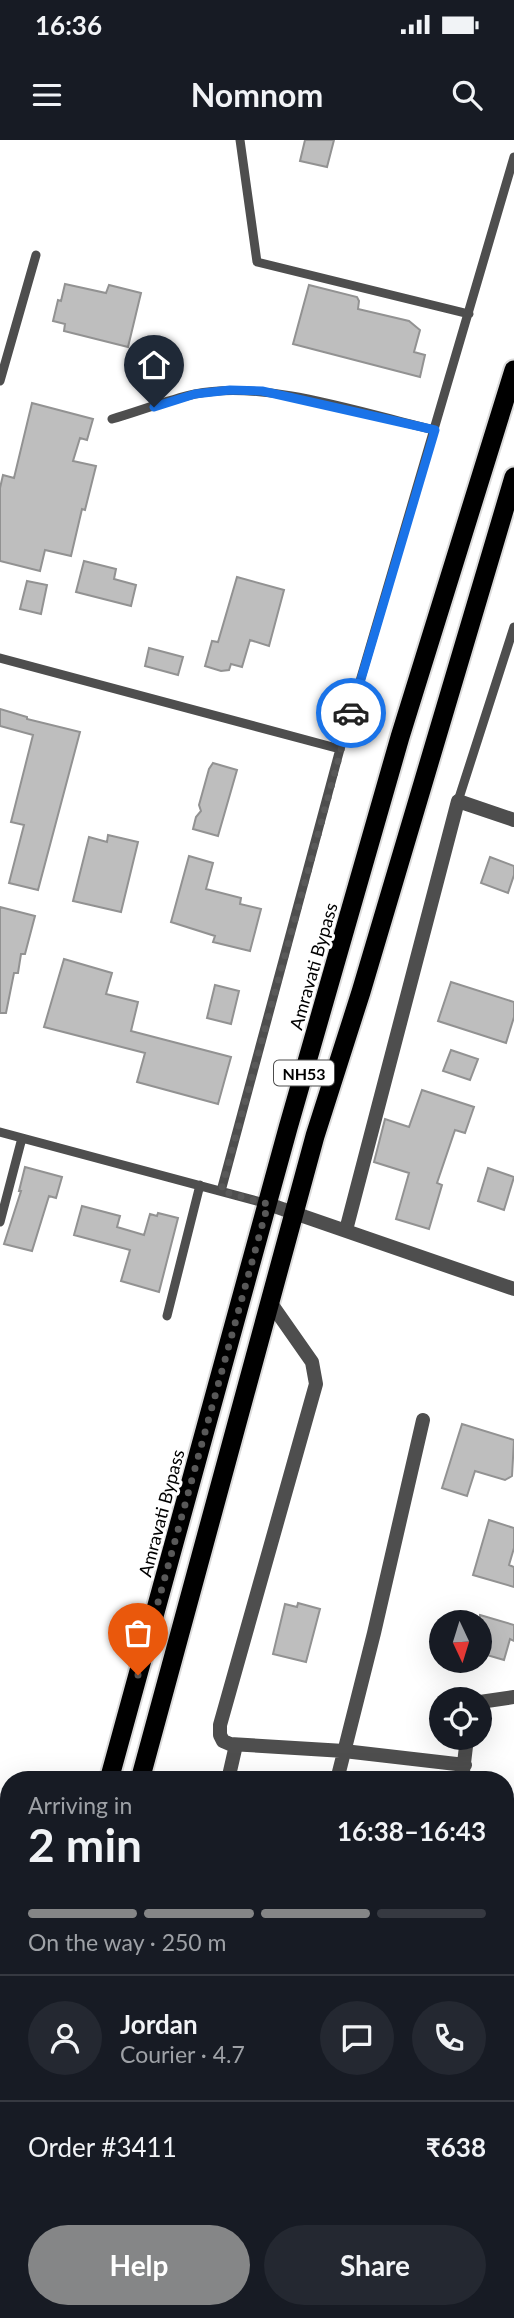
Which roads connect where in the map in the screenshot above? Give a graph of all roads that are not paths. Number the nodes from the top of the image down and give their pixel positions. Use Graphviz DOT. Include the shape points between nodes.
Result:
graph roads {
  1 [pos="240,140"];
  2 [pos="514,156"];
  3 [pos="36,255"];
  4 [pos="469,314"];
  5 [pos="514,370"];
  6 [pos="0,381"];
  7 [pos="112,419"];
  8 [pos="435,430"];
  9 [pos="514,477"];
  10 [pos="514,627"];
  11 [pos="0,658"];
  12 [pos="340,749"];
  13 [pos="458,801"];
  14 [pos="514,820"];
  15 [pos="0,1132"];
  16 [pos="22,1138"];
  17 [pos="200,1185"];
  18 [pos="221,1191"];
  19 [pos="268,1204"];
  20 [pos="294,1212"];
  21 [pos="0,1222"];
  22 [pos="346,1230"];
  23 [pos="514,1289"];
  24 [pos="270,1302"];
  25 [pos="167,1316"];
  26 [pos="423,1420"];
  27 [pos="514,1697"];
  28 [pos="492,1700"];
  29 [pos="236,1745"];
  30 [pos="466,1750"];
  31 [pos="344,1751"];
  32 [pos="111,1771"];
  33 [pos="142,1771"];
  34 [pos="230,1771"];
  35 [pos="339,1771"];
  36 [pos="458,1771"];
  37 [pos="464,1771"];
  1 -- 4 [label="lane" via="257,262"];
  2 -- 4 [label="lane"];
  3 -- 6 [label="lane"];
  4 -- 8 [label="lane"];
  5 -- 19 [label="highway, Amravati Bypass / NH53" via="400,737"];
  7 -- 8 [label="lane" via="195,394 262,391"];
  8 -- 12 [label="lane"];
  9 -- 20 [label="highway, NH53"];
  10 -- 13 [label="lane"];
  11 -- 12 [label="lane"];
  12 -- 18 [label="lane"];
  13 -- 14 [label="street"];
  13 -- 22 [label="street"];
  15 -- 16 [label="lane"];
  16 -- 17 [label="lane"];
  16 -- 21 [label="lane"];
  17 -- 18 [label="lane"];
  17 -- 25 [label="lane"];
  18 -- 19 [label="lane"];
  19 -- 20 [label="street"];
  19 -- 32 [label="highway, Amravati Bypass / NH53"];
  20 -- 22 [label="street"];
  20 -- 24 [label="highway, NH53"];
  22 -- 23 [label="street"];
  24 -- 29 [label="street" via="312,1362 316,1384 220,1725 223,1741"];
  24 -- 33 [label="highway, NH53"];
  26 -- 31 [label="street"];
  27 -- 28 [label="street"];
  29 -- 31 [label="street"];
  29 -- 34 [label="street"];
  30 -- 37 [label="street"];
  31 -- 35 [label="street"];
  31 -- 36 [label="street"];
}
